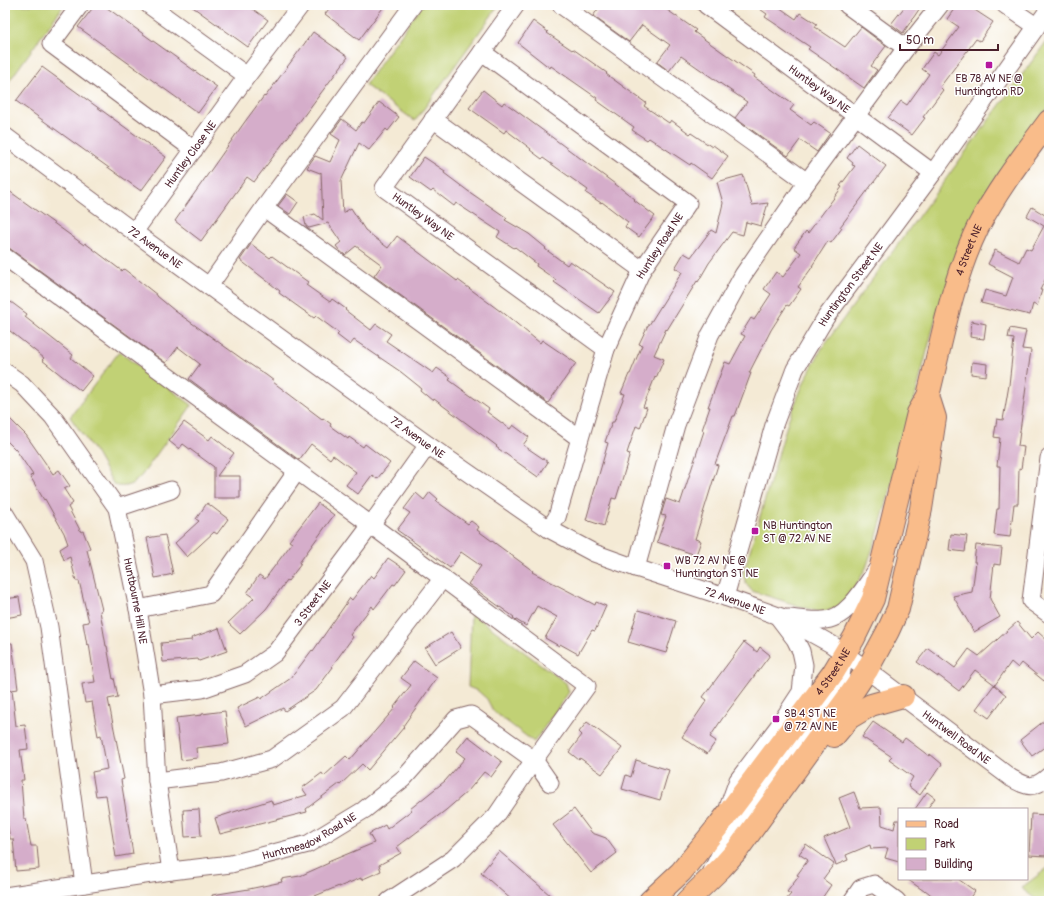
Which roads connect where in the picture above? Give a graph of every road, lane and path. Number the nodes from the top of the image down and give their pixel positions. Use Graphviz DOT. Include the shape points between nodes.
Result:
graph roads {
  1 [pos="80,5"];
  2 [pos="149,5"];
  3 [pos="300,5"];
  4 [pos="413,5"];
  5 [pos="516,5"];
  6 [pos="561,5"];
  7 [pos="706,5"];
  8 [pos="847,5"];
  9 [pos="940,5"];
  10 [pos="1005,5"];
  11 [pos="1049,9"];
  12 [pos="1036,26"];
  13 [pos="906,48"];
  14 [pos="482,52"];
  15 [pos="247,76"];
  16 [pos="856,116"];
  17 [pos="433,119"];
  18 [pos="1045,129"];
  19 [pos="5,136"];
  20 [pos="194,150"];
  21 [pos="933,173"];
  22 [pos="807,182"];
  23 [pos="264,208"];
  24 [pos="134,232"];
  25 [pos="5,256"];
  26 [pos="642,270"];
  27 [pos="209,286"];
  28 [pos="606,349"];
  29 [pos="5,372"];
  30 [pos="928,396"];
  31 [pos="580,438"];
  32 [pos="428,445"];
  33 [pos="1049,463"];
  34 [pos="297,471"];
  35 [pos="171,490"];
  36 [pos="117,508"];
  37 [pos="5,514"];
  38 [pos="371,525"];
  39 [pos="549,530"];
  40 [pos="881,563"];
  41 [pos="636,568"];
  42 [pos="443,578"];
  43 [pos="725,597"];
  44 [pos="138,609"];
  45 [pos="1049,614"];
  46 [pos="781,617"];
  47 [pos="845,654"];
  48 [pos="867,670"];
  49 [pos="152,695"];
  50 [pos="903,696"];
  51 [pos="534,760"];
  52 [pos="1049,776"];
  53 [pos="157,781"];
  54 [pos="550,783"];
  55 [pos="724,818"];
  56 [pos="742,843"];
  57 [pos="170,871"];
  58 [pos="709,878"];
  59 [pos="84,884"];
  60 [pos="857,894"];
  61 [pos="5,896"];
  62 [pos="389,901"];
  63 [pos="650,901"];
  64 [pos="688,901"];
  65 [pos="897,901"];
  1 -- 20 [label="street" via="51,44"];
  2 -- 15 [label="street"];
  3 -- 15 [label="street, Huntley Close NE"];
  4 -- 23 [label="street"];
  5 -- 14 [label="street, Huntley Way NE"];
  6 -- 22 [label="street"];
  7 -- 16 [label="street, Huntley Way NE"];
  8 -- 13 [label="street"];
  9 -- 13 [label="street"];
  10 -- 12 [label="street"];
  11 -- 12 [label="street, Huntington Street NE"];
  12 -- 21 [label="street, Huntington Street NE"];
  13 -- 16 [label="street"];
  14 -- 17 [label="street, Huntley Way NE"];
  14 -- 26 [label="street, Huntley Road NE" via="688,203"];
  15 -- 20 [label="street, Huntley Close NE"];
  16 -- 21 [label="street, Huntley Way NE"];
  16 -- 22 [label="street"];
  17 -- 26 [label="street"];
  17 -- 28 [label="street, Huntley Way NE" via="384,188"];
  18 -- 30 [label="main road, 4 Street NE" via="1001,189 978,228 959,273"];
  19 -- 24 [label="street, 72 Avenue NE"];
  20 -- 24 [label="street, Huntley Close NE"];
  21 -- 43 [label="street, Huntington Street NE" via="826,316 795,369 774,425"];
  22 -- 41 [label="street" via="742,275 710,335 676,425"];
  23 -- 27 [label="street"];
  23 -- 31 [label="street"];
  24 -- 27 [label="street, 72 Avenue NE"];
  25 -- 34 [label="street"];
  26 -- 28 [label="street, Huntley Road NE"];
  27 -- 32 [label="street, 72 Avenue NE"];
  28 -- 31 [label="street, Huntley Road NE"];
  29 -- 36 [label="street, Huntbourne Hill NE" via="22,384 53,417"];
  30 -- 40 [label="main road, 4 Street NE" via="918,413"];
  30 -- 48 [label="main road" via="935,418 921,509 898,609"];
  31 -- 39 [label="street, Huntley Road NE" via="557,517"];
  32 -- 38 [label="street, 3 Street NE"];
  32 -- 39 [label="street, 72 Avenue NE"];
  33 -- 45 [label="street" via="1031,601"];
  34 -- 38 [label="street"];
  34 -- 44 [label="street" via="211,594"];
  35 -- 36 [label="street"];
  36 -- 44 [label="street, Huntbourne Hill NE"];
  37 -- 59 [label="street" via="34,561 49,627"];
  38 -- 42 [label="street"];
  38 -- 49 [label="street, 3 Street NE" via="276,653 245,674 202,689"];
  39 -- 41 [label="street, 72 Avenue NE" via="594,553"];
  40 -- 46 [label="street" via="858,596 835,618 824,620"];
  40 -- 47 [label="main road, 4 Street NE" via="873,599"];
  41 -- 43 [label="street, 72 Avenue NE"];
  42 -- 51 [label="street" via="587,686"];
  42 -- 53 [label="street" via="343,708 272,759 221,773"];
  43 -- 46 [label="street, 72 Avenue NE"];
  44 -- 49 [label="street, Huntbourne Hill NE"];
  46 -- 47 [label="street, 72 Avenue NE"];
  46 -- 55 [label="street" via="801,652 804,665 801,692 738,780"];
  47 -- 48 [label="street, 72 Avenue NE"];
  47 -- 55 [label="main road, 4 Street NE"];
  47 -- 58 [label="street" via="838,691 727,840"];
  48 -- 50 [label="street, Huntwell Road NE"];
  48 -- 56 [label="main road"];
  49 -- 53 [label="street, Huntbourne Hill NE"];
  50 -- 52 [label="street, Huntwell Road NE" via="1010,778 1025,786 1040,784"];
  50 -- 56 [label="main road" via="871,705 849,718 767,818"];
  51 -- 54 [label="street, Huntmeadow Road NE"];
  51 -- 57 [label="street, Huntmeadow Road NE" via="471,715 456,718 404,778 364,810 308,844 231,864"];
  51 -- 62 [label="street" via="496,816 453,859"];
  53 -- 57 [label="street, Huntbourne Hill NE"];
  55 -- 63 [label="main road, 4 Street NE" via="681,872"];
  56 -- 58 [label="main road"];
  57 -- 59 [label="street, Huntmeadow Road NE"];
  58 -- 64 [label="main road"];
  59 -- 61 [label="street, Huntmeadow Road NE"];
  60 -- 65 [label="street" via="874,884"];
}
